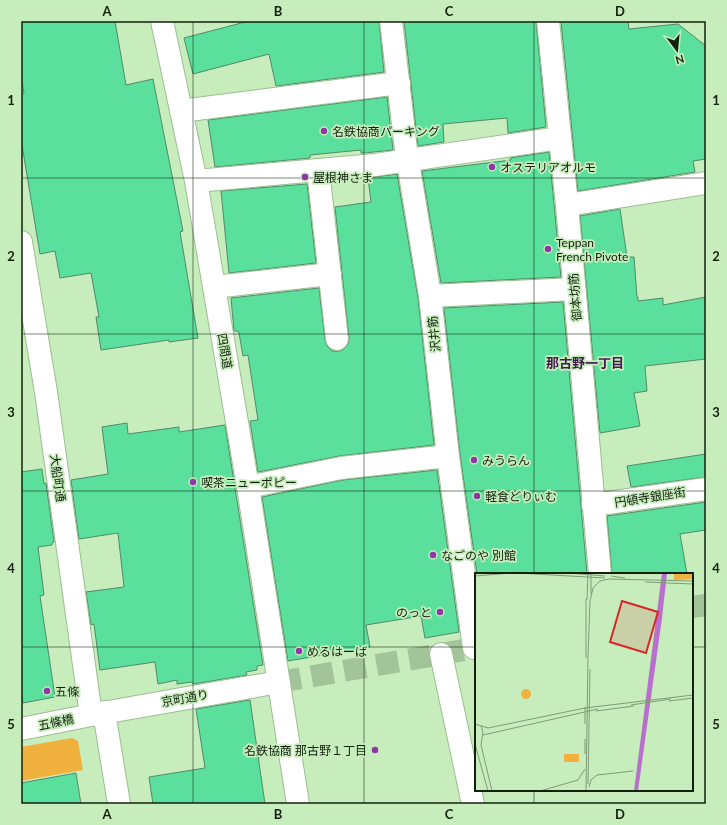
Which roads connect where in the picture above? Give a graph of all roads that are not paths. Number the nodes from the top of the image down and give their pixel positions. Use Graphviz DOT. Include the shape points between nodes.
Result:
graph roads {
  1 [pos="162,21"];
  2 [pos="391,21"];
  3 [pos="548,21"];
  4 [pos="399,83"];
  5 [pos="181,111"];
  6 [pos="560,138"];
  7 [pos="408,161"];
  8 [pos="318,170"];
  9 [pos="196,181"];
  10 [pos="706,183"];
  11 [pos="567,205"];
  12 [pos="21,242"];
  13 [pos="330,274"];
  14 [pos="214,288"];
  15 [pos="574,289"];
  16 [pos="430,296"];
  17 [pos="337,339"];
  18 [pos="448,456"];
  19 [pos="248,487"];
  20 [pos="706,489"];
  21 [pos="593,506"];
  22 [pos="600,573"];
  23 [pos="474,648"];
  24 [pos="441,654"];
  25 [pos="279,682"];
  26 [pos="98,713"];
  27 [pos="21,729"];
  28 [pos="119,804"];
  29 [pos="298,804"];
  30 [pos="472,804"];
  1 -- 5 [label="street, 四間道"];
  2 -- 4 [label="street, 沢井筋"];
  3 -- 6 [label="street, 御本坊筋"];
  4 -- 5 [label="street"];
  4 -- 7 [label="street, 沢井筋"];
  5 -- 9 [label="street, 四間道"];
  6 -- 7 [label="street"];
  6 -- 11 [label="street, 御本坊筋"];
  7 -- 8 [label="street"];
  7 -- 16 [label="street, 沢井筋"];
  8 -- 9 [label="street"];
  8 -- 13 [label="street"];
  9 -- 14 [label="street, 四間道"];
  10 -- 11 [label="street"];
  11 -- 15 [label="street, 御本坊筋"];
  12 -- 26 [label="street, 大船町通"];
  13 -- 14 [label="street"];
  13 -- 17 [label="street"];
  14 -- 19 [label="street, 四間道"];
  15 -- 16 [label="street"];
  15 -- 21 [label="street, 御本坊筋"];
  16 -- 18 [label="street, 沢井筋"];
  18 -- 19 [label="street" via="341,468"];
  18 -- 23 [label="street, 沢井筋"];
  19 -- 25 [label="street, 四間道"];
  20 -- 21 [label="street, 円頓寺銀座街"];
  21 -- 22 [label="street, 御本坊筋"];
  24 -- 30 [label="street"];
  25 -- 26 [label="street, 京町通り"];
  25 -- 29 [label="street, 四間道"];
  26 -- 27 [label="street, 五條橋"];
  26 -- 28 [label="street, 大船町通"];
}
